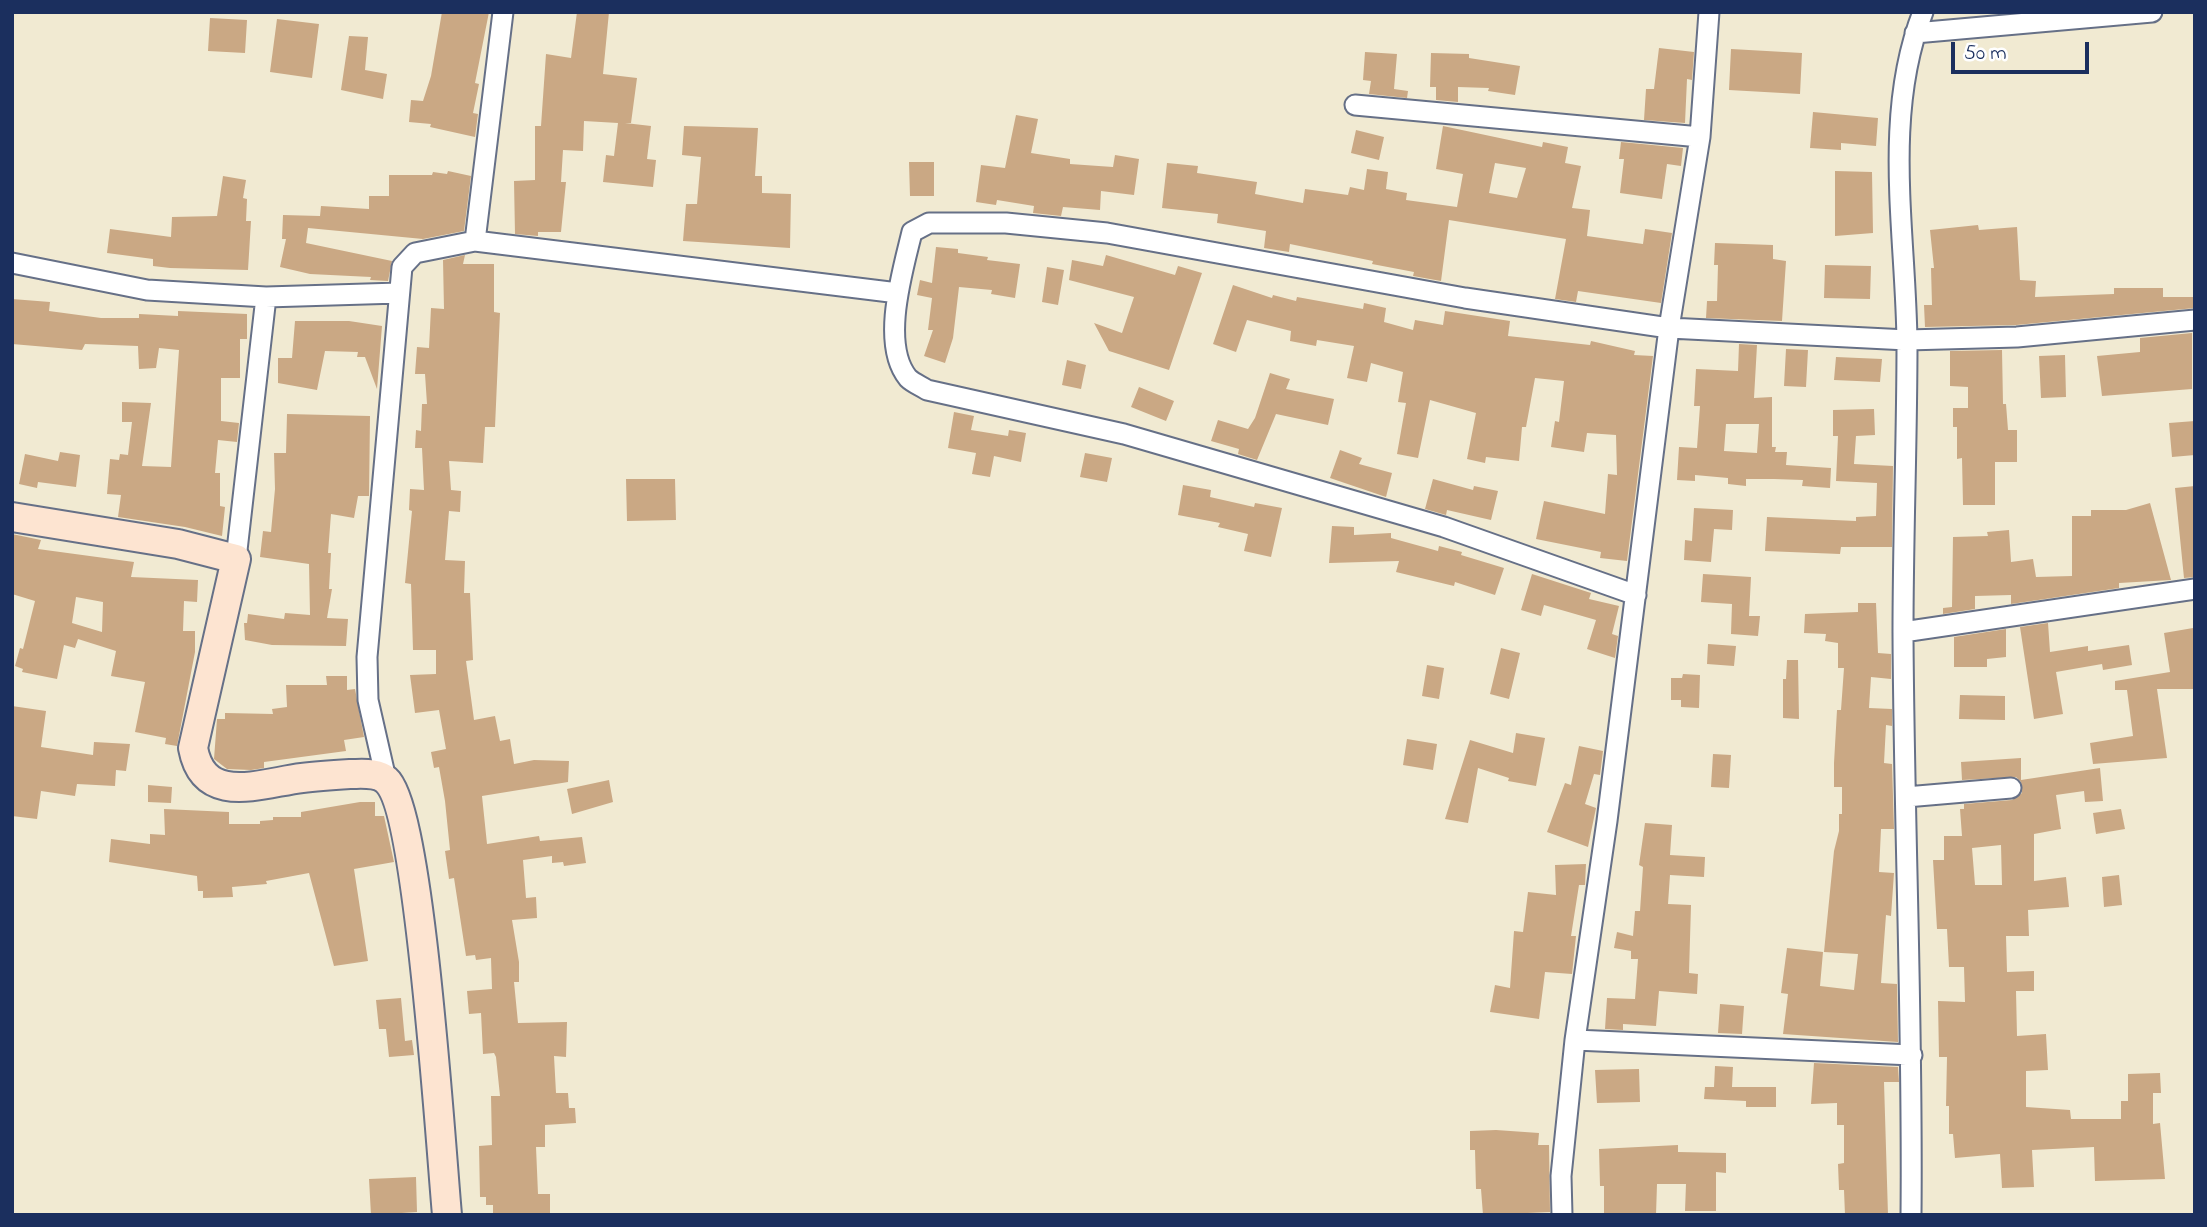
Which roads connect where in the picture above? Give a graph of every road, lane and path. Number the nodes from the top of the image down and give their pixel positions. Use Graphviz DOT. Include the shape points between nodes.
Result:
graph roads {
  1 [pos="503,12"];
  2 [pos="1709,12"];
  3 [pos="1923,12"];
  4 [pos="2152,12"];
  5 [pos="1915,33"];
  6 [pos="1355,105"];
  7 [pos="1700,137"];
  8 [pos="475,241"];
  9 [pos="12,263"];
  10 [pos="399,293"];
  11 [pos="898,293"];
  12 [pos="266,297"];
  13 [pos="2195,320"];
  14 [pos="1669,328"];
  15 [pos="1907,341"];
  16 [pos="12,517"];
  17 [pos="236,559"];
  18 [pos="2195,589"];
  19 [pos="1636,595"];
  20 [pos="1903,632"];
  21 [pos="386,779"];
  22 [pos="2011,788"];
  23 [pos="1906,797"];
  24 [pos="1575,1040"];
  25 [pos="1912,1055"];
  26 [pos="447,1215"];
  27 [pos="1562,1215"];
  28 [pos="1911,1215"];
  1 -- 8 [label="street"];
  2 -- 7 [label="street"];
  3 -- 5 [label="street"];
  4 -- 5 [label="street"];
  5 -- 15 [label="street" via="1901,107"];
  6 -- 7 [label="street"];
  7 -- 14 [label="street"];
  8 -- 10 [label="street" via="415,253 402,267"];
  8 -- 11 [label="street"];
  9 -- 12 [label="street" via="147,290"];
  10 -- 12 [label="street"];
  10 -- 21 [label="street" via="367,657 368,700"];
  11 -- 14 [label="street" via="912,232 929,223 1006,223 1107,233 1465,298"];
  11 -- 19 [label="street" via="895,347 908,377 927,390 1124,434 1444,527"];
  12 -- 17 [label="street"];
  13 -- 15 [label="street" via="2017,337"];
  14 -- 15 [label="street"];
  14 -- 19 [label="street"];
  15 -- 20 [label="street"];
  16 -- 17 [label="street" via="178,544"];
  17 -- 21 [label="street" via="193,748 196,765 210,782 238,789 303,777 369,773"];
  18 -- 20 [label="street"];
  19 -- 24 [label="street"];
  20 -- 23 [label="street"];
  21 -- 26 [label="street" via="400,807 418,898"];
  22 -- 23 [label="street"];
  23 -- 25 [label="street"];
  24 -- 25 [label="street"];
  24 -- 27 [label="street" via="1561,1176"];
  25 -- 28 [label="street"];
}
